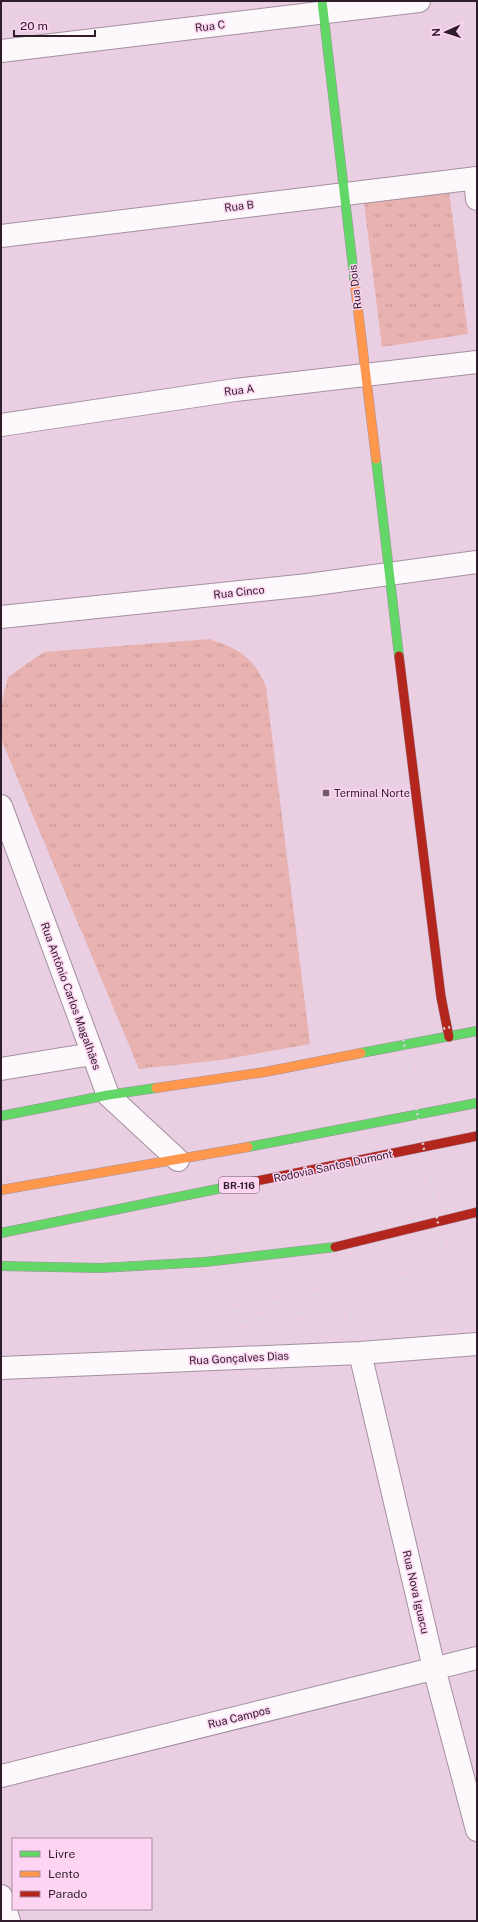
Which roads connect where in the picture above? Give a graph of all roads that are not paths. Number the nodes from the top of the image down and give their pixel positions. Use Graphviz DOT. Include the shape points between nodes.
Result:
graph roads {
  1 [pos="419,1"];
  2 [pos="322,6"];
  3 [pos="1,51"];
  4 [pos="476,185"];
  5 [pos="344,193"];
  6 [pos="1,236"];
  7 [pos="477,362"];
  8 [pos="365,375"];
  9 [pos="1,425"];
  10 [pos="477,562"];
  11 [pos="389,573"];
  12 [pos="1,617"];
  13 [pos="1,806"];
  14 [pos="477,1031"];
  15 [pos="449,1037"];
  16 [pos="92,1054"];
  17 [pos="1,1069"];
  18 [pos="108,1095"];
  19 [pos="477,1103"];
  20 [pos="1,1116"];
  21 [pos="477,1136"];
  22 [pos="178,1160"];
  23 [pos="1,1190"];
  24 [pos="477,1214"];
  25 [pos="1,1233"];
  26 [pos="1,1266"];
  27 [pos="477,1344"];
  28 [pos="360,1352"];
  29 [pos="1,1368"];
  30 [pos="477,1658"];
  31 [pos="434,1668"];
  32 [pos="1,1776"];
  33 [pos="477,1830"];
  34 [pos="1,1896"];
  35 [pos="9,1921"];
  1 -- 2 [label="street, Rua C"];
  2 -- 3 [label="street, Rua C"];
  2 -- 5 [label="main road, Rua Dois"];
  4 -- 5 [label="street, Rua B"];
  5 -- 6 [label="street, Rua B"];
  5 -- 8 [label="main road, Rua Dois"];
  7 -- 8 [label="street, Rua A"];
  8 -- 9 [label="street, Rua A" via="235,390"];
  8 -- 11 [label="main road, Rua Dois"];
  10 -- 11 [label="street, Rua Cinco"];
  11 -- 12 [label="street, Rua Cinco" via="308,585"];
  11 -- 15 [label="main road, Rua Dois" via="441,997"];
  13 -- 16 [label="street, Rua Antônio Carlos Magalhães"];
  14 -- 15 [label="main road"];
  15 -- 18 [label="main road" via="265,1072"];
  16 -- 17 [label="street"];
  16 -- 18 [label="street, Rua Antônio Carlos Magalhães"];
  18 -- 20 [label="main road"];
  18 -- 22 [label="street, Rua Antônio Carlos Magalhães"];
  19 -- 22 [label="main road"];
  21 -- 25 [label="main road, Rodovia Santos Dumont / BR-116"];
  22 -- 23 [label="main road"];
  24 -- 26 [label="main road" via="333,1246 205,1262 101,1268"];
  27 -- 28 [label="street, Rua Gonçalves Dias"];
  28 -- 29 [label="street, Rua Gonçalves Dias"];
  28 -- 31 [label="street, Rua Nova Iguacu"];
  30 -- 31 [label="street, Rua Campos"];
  31 -- 32 [label="street, Rua Campos"];
  31 -- 33 [label="street, Rua Nova Iguacu"];
  34 -- 35 [label="street"];
}
